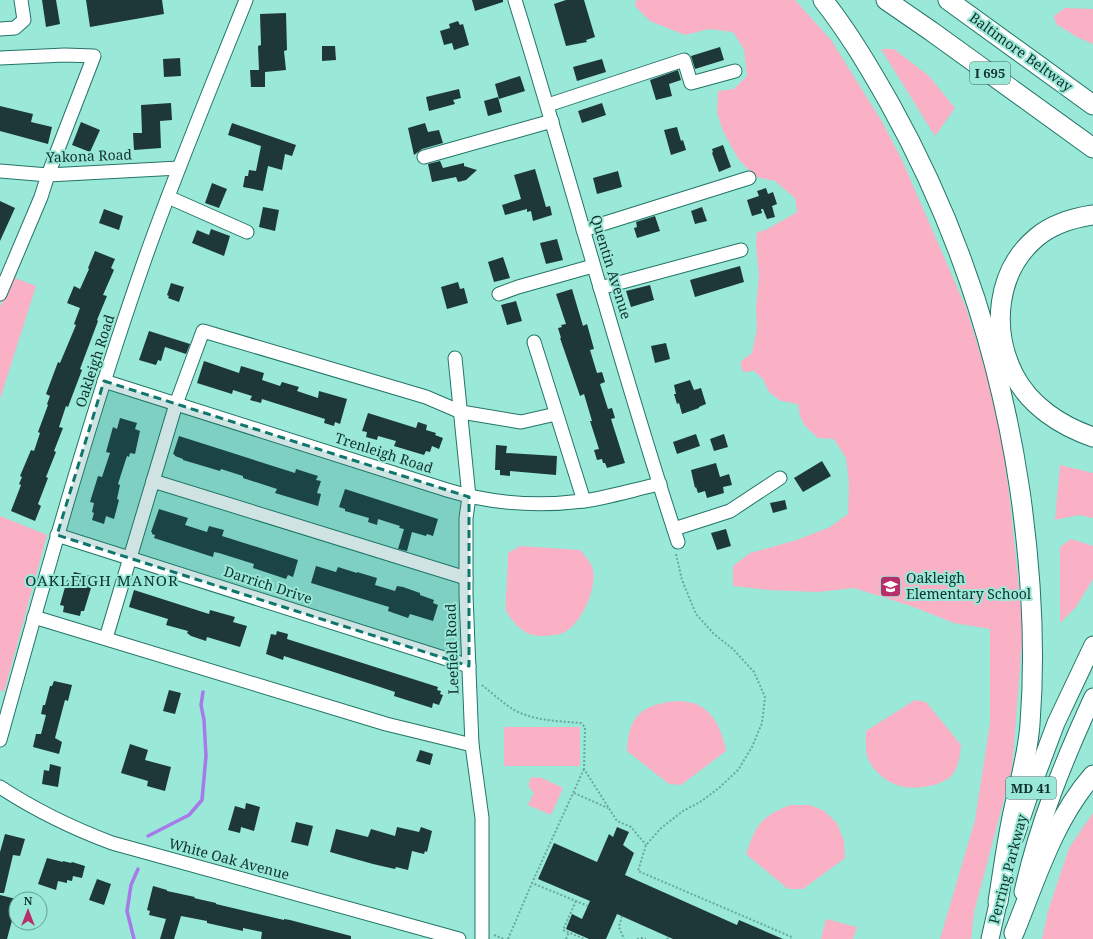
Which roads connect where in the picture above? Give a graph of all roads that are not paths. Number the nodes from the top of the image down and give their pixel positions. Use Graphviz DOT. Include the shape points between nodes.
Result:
graph roads {
  1 [pos="21,0"];
  2 [pos="246,0"];
  3 [pos="514,0"];
  4 [pos="823,0"];
  5 [pos="886,0"];
  6 [pos="948,0"];
  7 [pos="0,29"];
  8 [pos="0,58"];
  9 [pos="735,71"];
  10 [pos="1093,105"];
  11 [pos="548,106"];
  12 [pos="552,121"];
  13 [pos="1093,148"];
  14 [pos="424,157"];
  15 [pos="179,168"];
  16 [pos="0,171"];
  17 [pos="48,175"];
  18 [pos="749,178"];
  19 [pos="168,197"];
  20 [pos="1093,215"];
  21 [pos="583,230"];
  22 [pos="247,232"];
  23 [pos="741,250"];
  24 [pos="593,266"];
  25 [pos="600,288"];
  26 [pos="0,294"];
  27 [pos="500,294"];
  28 [pos="534,342"];
  29 [pos="455,358"];
  30 [pos="104,382"];
  31 [pos="176,404"];
  32 [pos="461,412"];
  33 [pos="556,414"];
  34 [pos="1093,437"];
  35 [pos="780,478"];
  36 [pos="153,481"];
  37 [pos="660,484"];
  38 [pos="469,497"];
  39 [pos="584,501"];
  40 [pos="674,529"];
  41 [pos="57,535"];
  42 [pos="676,545"];
  43 [pos="129,558"];
  44 [pos="466,578"];
  45 [pos="34,617"];
  46 [pos="106,638"];
  47 [pos="1093,645"];
  48 [pos="468,666"];
  49 [pos="1093,697"];
  50 [pos="0,740"];
  51 [pos="472,745"];
  52 [pos="1093,775"];
  53 [pos="0,787"];
  54 [pos="998,902"];
  55 [pos="1013,936"];
  56 [pos="459,939"];
  57 [pos="482,939"];
  58 [pos="990,939"];
  1 -- 7 [label="street" via="24,20 15,28"];
  2 -- 15 [label="street, Oakleigh Road"];
  3 -- 11 [label="street, Quentin Avenue"];
  4 -- 54 [label="highway" via="864,59 902,127 937,198 970,283 1007,416 1028,552 1033,633 1030,726"];
  5 -- 13 [label="highway, I 695"];
  6 -- 10 [label="highway, Baltimore Beltway / I 695"];
  8 -- 17 [label="street" via="94,56"];
  9 -- 11 [label="street" via="690,83 684,60"];
  11 -- 12 [label="street, Quentin Avenue"];
  12 -- 14 [label="street"];
  12 -- 21 [label="street, Quentin Avenue"];
  15 -- 17 [label="street, Yakona Road"];
  15 -- 19 [label="street, Oakleigh Road"];
  16 -- 17 [label="street, Yakona Road"];
  17 -- 26 [label="street" via="41,198"];
  18 -- 21 [label="street"];
  19 -- 22 [label="street"];
  19 -- 30 [label="street, Oakleigh Road"];
  20 -- 34 [label="highway" via="1056,226 1025,249 1008,278 1000,318 1006,354 1014,376 1027,394 1060,423"];
  21 -- 24 [label="street, Quentin Avenue"];
  23 -- 25 [label="street"];
  24 -- 25 [label="street, Quentin Avenue"];
  24 -- 27 [label="street"];
  25 -- 37 [label="street, Quentin Avenue"];
  28 -- 33 [label="street"];
  29 -- 32 [label="street, Leefield Road"];
  30 -- 31 [label="street, Trenleigh Road"];
  30 -- 41 [label="street, Oakleigh Road"];
  31 -- 32 [label="street" via="203,331 426,397"];
  31 -- 36 [label="street"];
  31 -- 38 [label="street, Trenleigh Road"];
  32 -- 33 [label="street" via="521,422"];
  32 -- 38 [label="street, Leefield Road"];
  33 -- 39 [label="street"];
  35 -- 40 [label="street" via="730,511"];
  36 -- 43 [label="street"];
  36 -- 44 [label="street"];
  37 -- 39 [label="street, Trenleigh Road"];
  37 -- 40 [label="street, Quentin Avenue"];
  38 -- 39 [label="street, Trenleigh Road" via="529,504"];
  38 -- 44 [label="street, Leefield Road" via="466,518"];
  40 -- 42 [label="street, Quentin Avenue"];
  41 -- 43 [label="street, Darrich Drive"];
  41 -- 45 [label="street, Oakleigh Road"];
  43 -- 46 [label="street"];
  43 -- 48 [label="street, Darrich Drive"];
  44 -- 48 [label="street, Leefield Road"];
  45 -- 46 [label="street"];
  45 -- 50 [label="street, Oakleigh Road"];
  46 -- 51 [label="street" via="386,724"];
  47 -- 54 [label="main road, Perring Parkway / MD 41" via="1056,723 1032,787"];
  48 -- 51 [label="street, Leefield Road"];
  49 -- 55 [label="main road, Perring Parkway / MD 41" via="1051,796 1024,884"];
  51 -- 57 [label="street, Leefield Road" via="482,818"];
  52 -- 55 [label="highway" via="1068,809 1054,835"];
  53 -- 56 [label="street, White Oak Avenue" via="48,816 112,842"];
  54 -- 58 [label="main road, Perring Parkway / MD 41"];
}
